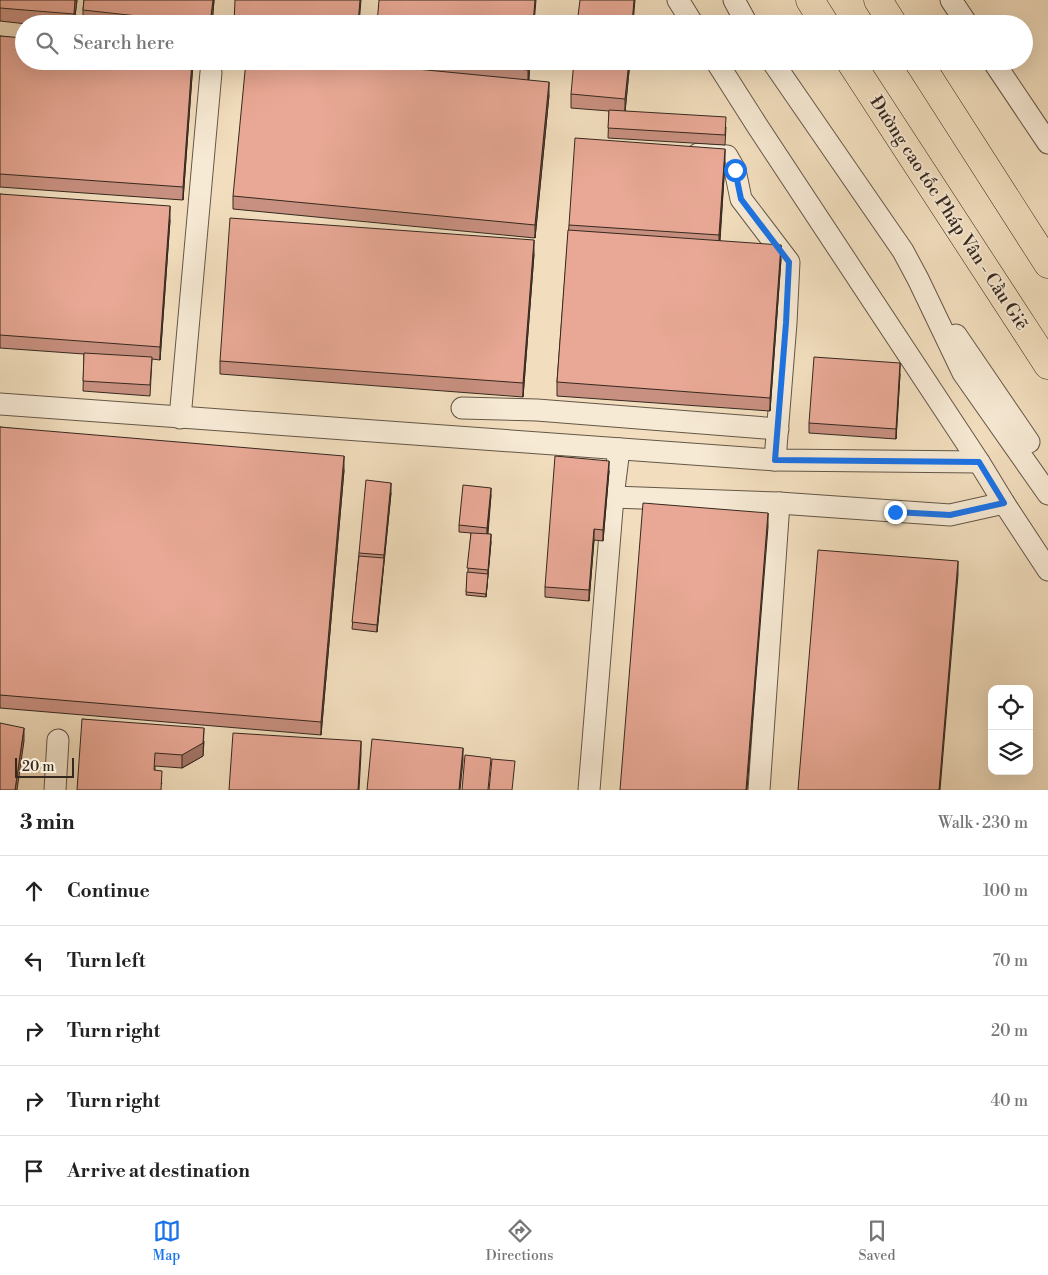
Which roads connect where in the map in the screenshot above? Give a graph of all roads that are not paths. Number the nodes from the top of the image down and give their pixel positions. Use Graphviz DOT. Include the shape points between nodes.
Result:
graph roads {
  1 [pos="678,0"];
  2 [pos="734,0"];
  3 [pos="810,0"];
  4 [pos="878,0"];
  5 [pos="951,0"];
  6 [pos="687,15"];
  7 [pos="742,15"];
  8 [pos="819,15"];
  9 [pos="887,15"];
  10 [pos="961,15"];
  11 [pos="722,70"];
  12 [pos="778,70"];
  13 [pos="856,70"];
  14 [pos="924,70"];
  15 [pos="999,70"];
  16 [pos="211,72"];
  17 [pos="1046,141"];
  18 [pos="679,152"];
  19 [pos="1048,264"];
  20 [pos="918,279"];
  21 [pos="1048,366"];
  22 [pos="0,404"];
  23 [pos="462,408"];
  24 [pos="180,418"];
  25 [pos="778,429"];
  26 [pos="620,449"];
  27 [pos="775,460"];
  28 [pos="979,462"];
  29 [pos="1048,470"];
  30 [pos="1048,494"];
  31 [pos="613,497"];
  32 [pos="778,503"];
  33 [pos="1004,503"];
  34 [pos="1048,570"];
  35 [pos="58,740"];
  36 [pos="55,790"];
  37 [pos="589,790"];
  38 [pos="759,790"];
  1 -- 6 [label="street"];
  2 -- 7 [label="street"];
  3 -- 8 [label="highway"];
  4 -- 9 [label="highway"];
  5 -- 10 [label="street"];
  11 -- 28 [label="street"];
  12 -- 20 [label="street" via="903,251"];
  13 -- 21 [label="highway, Đường cao tốc Pháp Vân - Cầu Giẽ"];
  14 -- 19 [label="highway"];
  15 -- 17 [label="street"];
  16 -- 24 [label="street"];
  18 -- 25 [label="street" via="727,156 735,170 741,199 789,262"];
  20 -- 29 [label="street"];
  20 -- 30 [label="street" via="963,373"];
  22 -- 24 [label="street"];
  23 -- 25 [label="street" via="536,410"];
  24 -- 26 [label="street"];
  25 -- 27 [label="street"];
  26 -- 27 [label="street"];
  26 -- 31 [label="street"];
  27 -- 28 [label="street"];
  28 -- 33 [label="street"];
  31 -- 32 [label="street"];
  31 -- 37 [label="street"];
  32 -- 33 [label="street" via="950,515"];
  32 -- 38 [label="street"];
  33 -- 34 [label="street"];
  35 -- 36 [label="street"];
}
